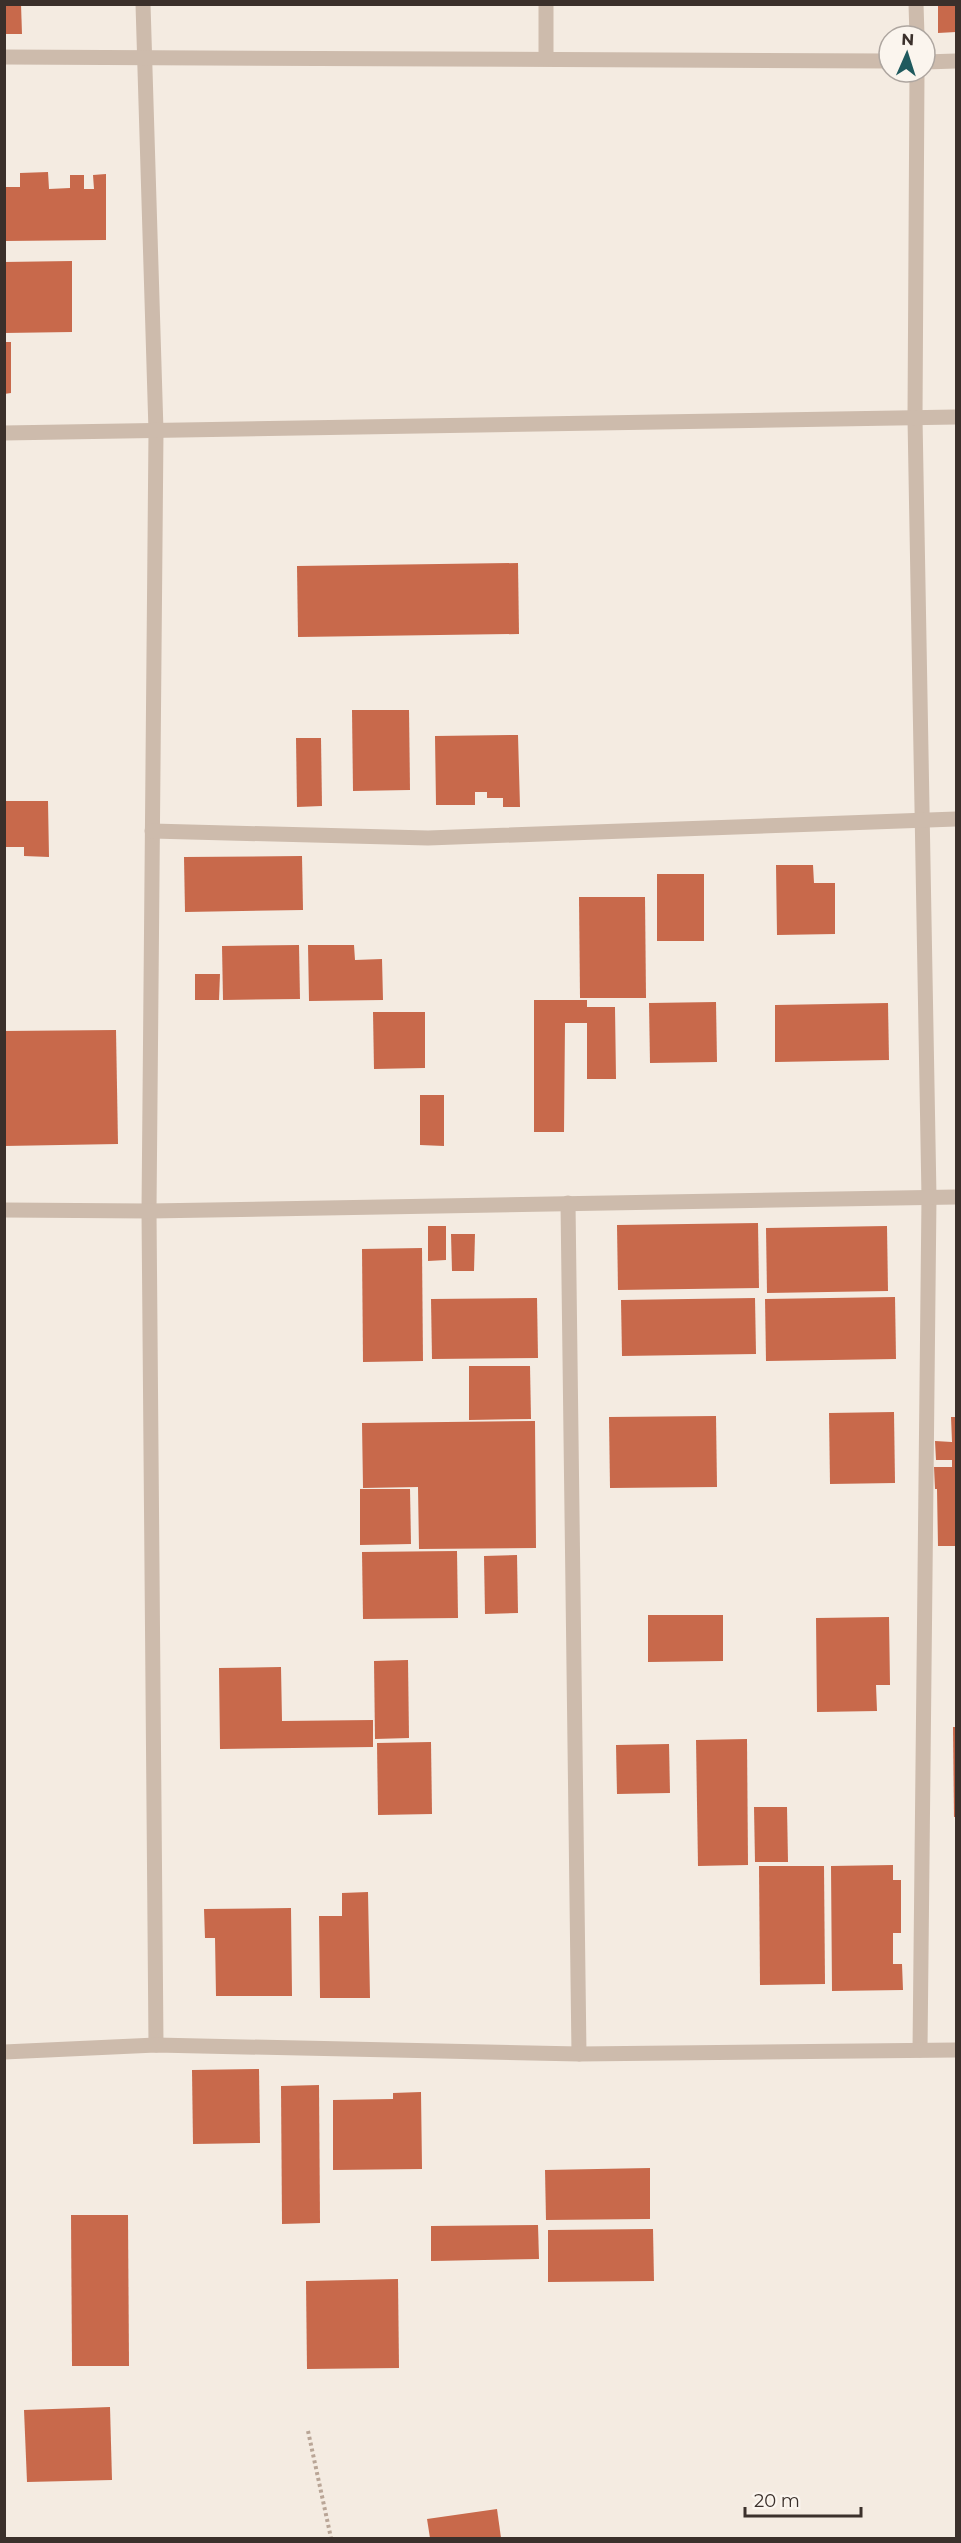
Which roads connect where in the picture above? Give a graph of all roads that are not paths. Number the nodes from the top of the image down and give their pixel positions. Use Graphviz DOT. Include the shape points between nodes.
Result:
graph roads {
  1 [pos="143,4"];
  2 [pos="546,4"];
  3 [pos="916,4"];
  4 [pos="917,24"];
  5 [pos="4,57"];
  6 [pos="143,58"];
  7 [pos="546,58"];
  8 [pos="877,61"];
  9 [pos="937,62"];
  10 [pos="957,62"];
  11 [pos="917,84"];
  12 [pos="957,417"];
  13 [pos="915,418"];
  14 [pos="156,431"];
  15 [pos="4,433"];
  16 [pos="957,819"];
  17 [pos="922,820"];
  18 [pos="152,831"];
  19 [pos="928,1197"];
  20 [pos="957,1197"];
  21 [pos="568,1203"];
  22 [pos="4,1210"];
  23 [pos="149,1211"];
  24 [pos="156,2045"];
  25 [pos="920,2050"];
  26 [pos="957,2050"];
  27 [pos="4,2052"];
  28 [pos="579,2054"];
  1 -- 6 [label="street"];
  2 -- 7 [label="street"];
  3 -- 4 [label="street"];
  5 -- 6 [label="street"];
  6 -- 7 [label="street"];
  6 -- 14 [label="street"];
  7 -- 8 [label="street"];
  9 -- 10 [label="street"];
  11 -- 13 [label="street"];
  12 -- 13 [label="street"];
  13 -- 14 [label="street"];
  13 -- 17 [label="street"];
  14 -- 15 [label="street"];
  14 -- 18 [label="street"];
  16 -- 17 [label="street"];
  17 -- 18 [label="street" via="428,838"];
  17 -- 19 [label="street"];
  18 -- 23 [label="street"];
  19 -- 20 [label="street"];
  19 -- 21 [label="street"];
  19 -- 25 [label="street"];
  21 -- 23 [label="street"];
  21 -- 28 [label="street"];
  22 -- 23 [label="street"];
  23 -- 24 [label="street"];
  24 -- 27 [label="street"];
  24 -- 28 [label="street"];
  25 -- 26 [label="street"];
  25 -- 28 [label="street"];
}
